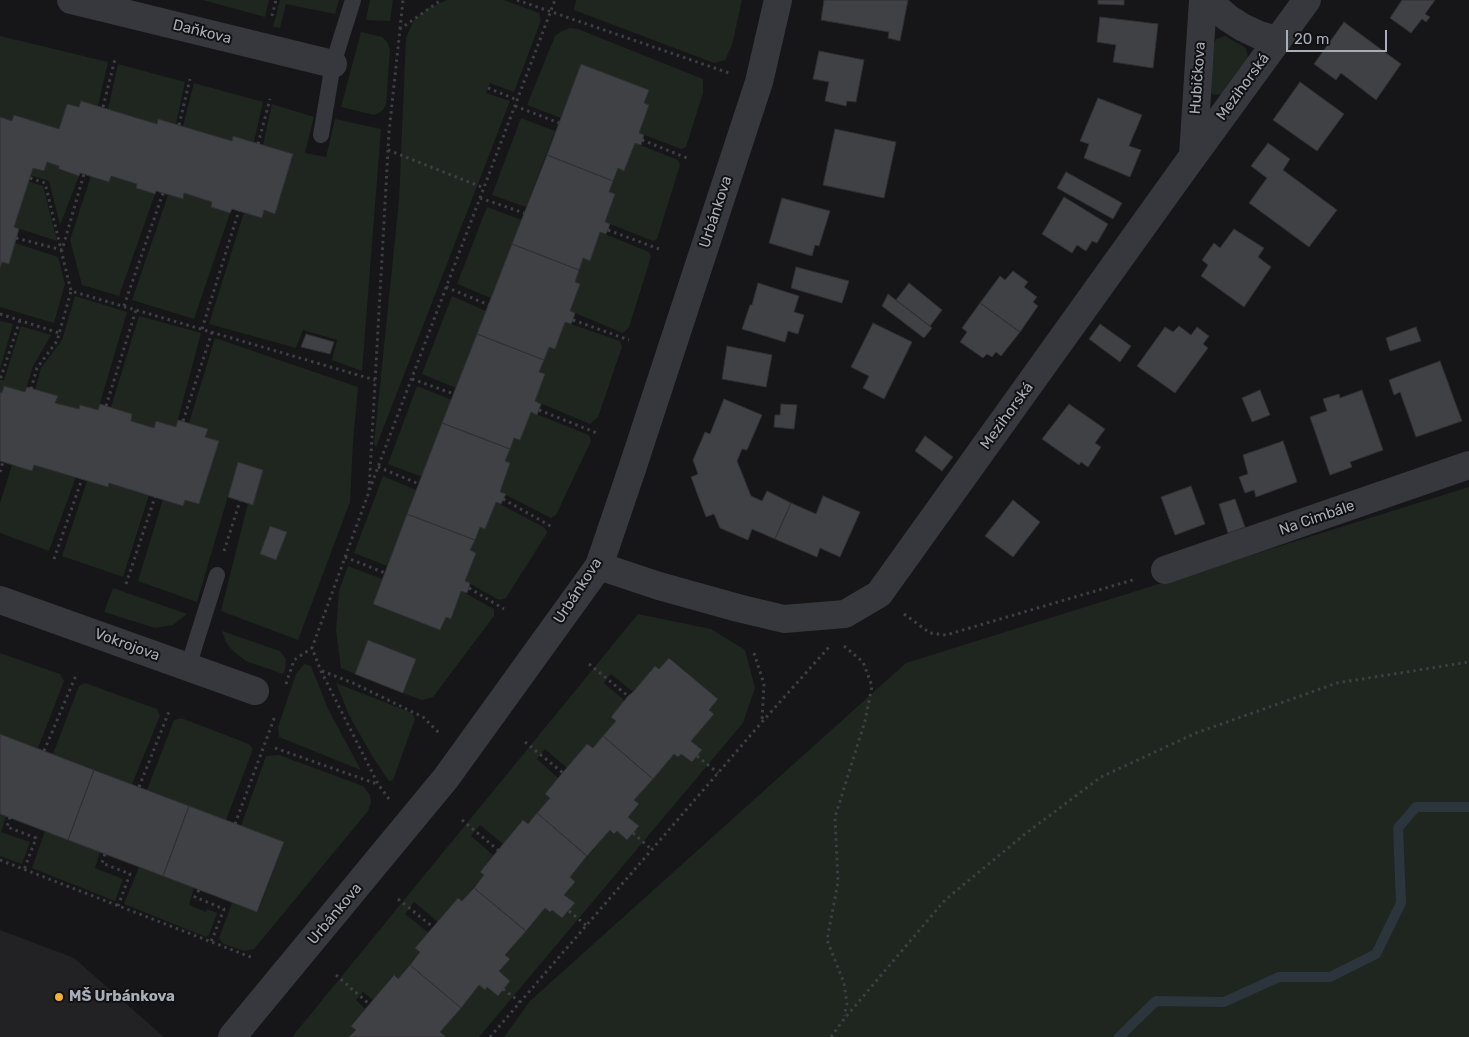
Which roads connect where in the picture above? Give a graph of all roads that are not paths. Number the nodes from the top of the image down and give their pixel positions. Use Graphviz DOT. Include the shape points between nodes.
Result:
graph roads {
  1 [pos="71,0"];
  2 [pos="353,0"];
  3 [pos="778,0"];
  4 [pos="1203,0"];
  5 [pos="1207,0"];
  6 [pos="1308,0"];
  7 [pos="1278,40"];
  8 [pos="333,64"];
  9 [pos="321,135"];
  10 [pos="1193,156"];
  11 [pos="1469,465"];
  12 [pos="599,566"];
  13 [pos="1165,570"];
  14 [pos="217,575"];
  15 [pos="0,600"];
  16 [pos="188,667"];
  17 [pos="255,691"];
  18 [pos="232,1037"];
  1 -- 8 [label="street, Daňkova"];
  2 -- 8 [label="lane"];
  3 -- 12 [label="street, Urbánkova" via="759,82"];
  4 -- 10 [label="street, Hubičkova"];
  5 -- 7 [label="street" via="1242,27"];
  6 -- 7 [label="street, Mezihorská"];
  7 -- 10 [label="street, Mezihorská"];
  8 -- 9 [label="lane"];
  10 -- 12 [label="street, Mezihorská" via="879,594 845,614 784,619 658,586"];
  11 -- 13 [label="street, Na Cimbále"];
  12 -- 18 [label="street, Urbánkova" via="407,827"];
  14 -- 16 [label="lane"];
  15 -- 16 [label="street, Vokrojova"];
  16 -- 17 [label="street, Vokrojova"];
}
